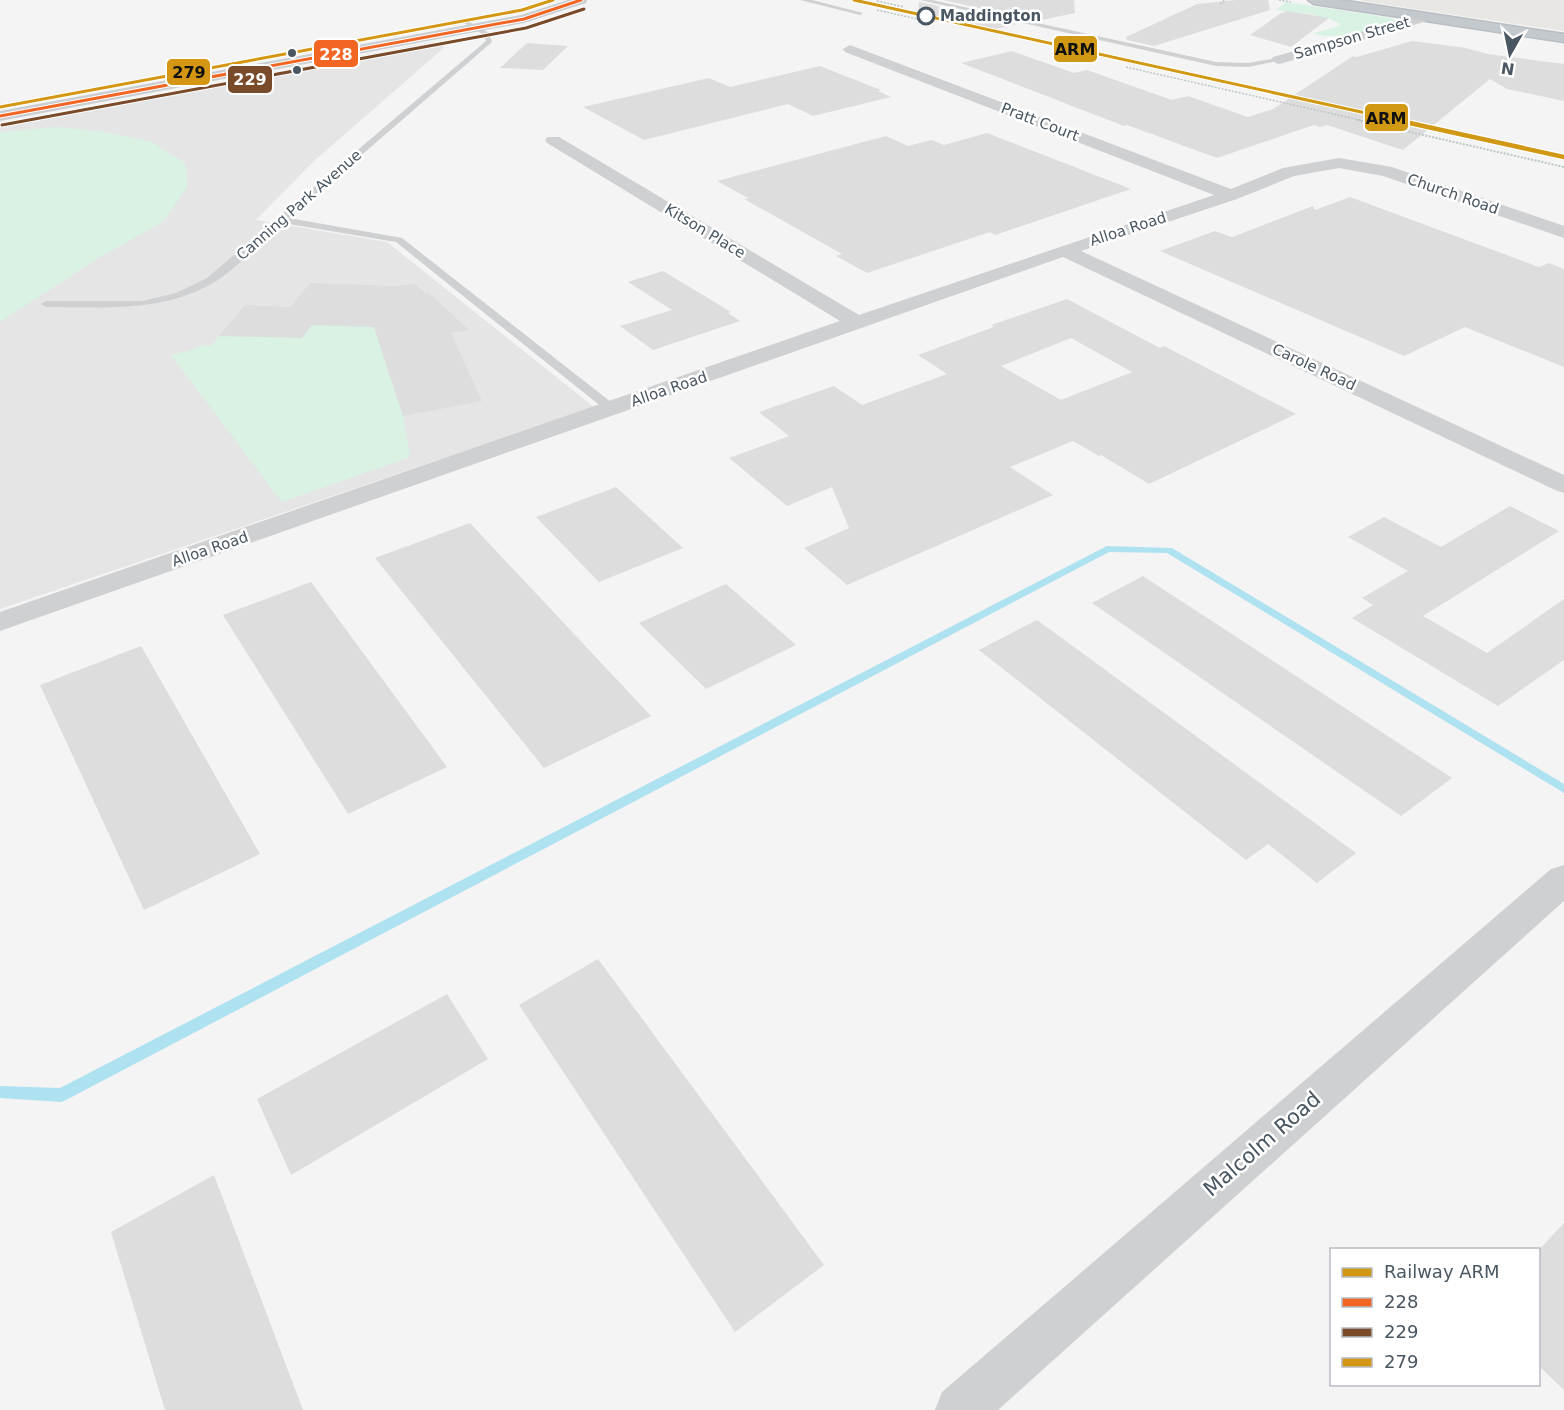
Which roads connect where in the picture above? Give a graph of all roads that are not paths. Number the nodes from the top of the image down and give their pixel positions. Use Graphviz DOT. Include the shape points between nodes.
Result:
graph roads {
  1 [pos="549,0"];
  2 [pos="581,0"];
  3 [pos="803,0"];
  4 [pos="923,0"];
  5 [pos="1314,0"];
  6 [pos="860,13"];
  7 [pos="1426,17"];
  8 [pos="471,25"];
  9 [pos="1564,38"];
  10 [pos="850,49"];
  11 [pos="1278,60"];
  12 [pos="220,71"];
  13 [pos="0,107"];
  14 [pos="0,116"];
  15 [pos="553,140"];
  16 [pos="1339,163"];
  17 [pos="1231,195"];
  18 [pos="281,220"];
  19 [pos="1564,232"];
  20 [pos="1064,250"];
  21 [pos="46,304"];
  22 [pos="858,323"];
  23 [pos="612,409"];
  24 [pos="1564,485"];
  25 [pos="0,622"];
  26 [pos="1564,879"];
  27 [pos="960,1410"];
  1 -- 8 [label="main road"];
  2 -- 8 [label="main road" via="540,15"];
  3 -- 6 [label="lane"];
  4 -- 11 [label="lane" via="1216,64 1248,66"];
  5 -- 7 [label="highway"];
  7 -- 9 [label="highway"];
  7 -- 11 [label="street, Sampson Street"];
  8 -- 12 [label="main road"];
  8 -- 18 [label="lane, Canning Park Avenue" via="487,34 490,41"];
  10 -- 17 [label="street, Pratt Court"];
  12 -- 13 [label="main road"];
  12 -- 14 [label="main road"];
  15 -- 22 [label="street, Kitson Place"];
  16 -- 17 [label="street, Alloa Road" via="1289,172"];
  16 -- 19 [label="street, Church Road" via="1386,171"];
  17 -- 20 [label="street, Alloa Road"];
  18 -- 21 [label="lane, Canning Park Avenue" via="211,280 180,296 142,304"];
  18 -- 23 [label="lane" via="399,240"];
  20 -- 22 [label="street, Alloa Road"];
  20 -- 24 [label="street, Carole Road"];
  22 -- 23 [label="street, Alloa Road"];
  23 -- 25 [label="street, Alloa Road"];
  26 -- 27 [label="street, Malcolm Road"];
}
